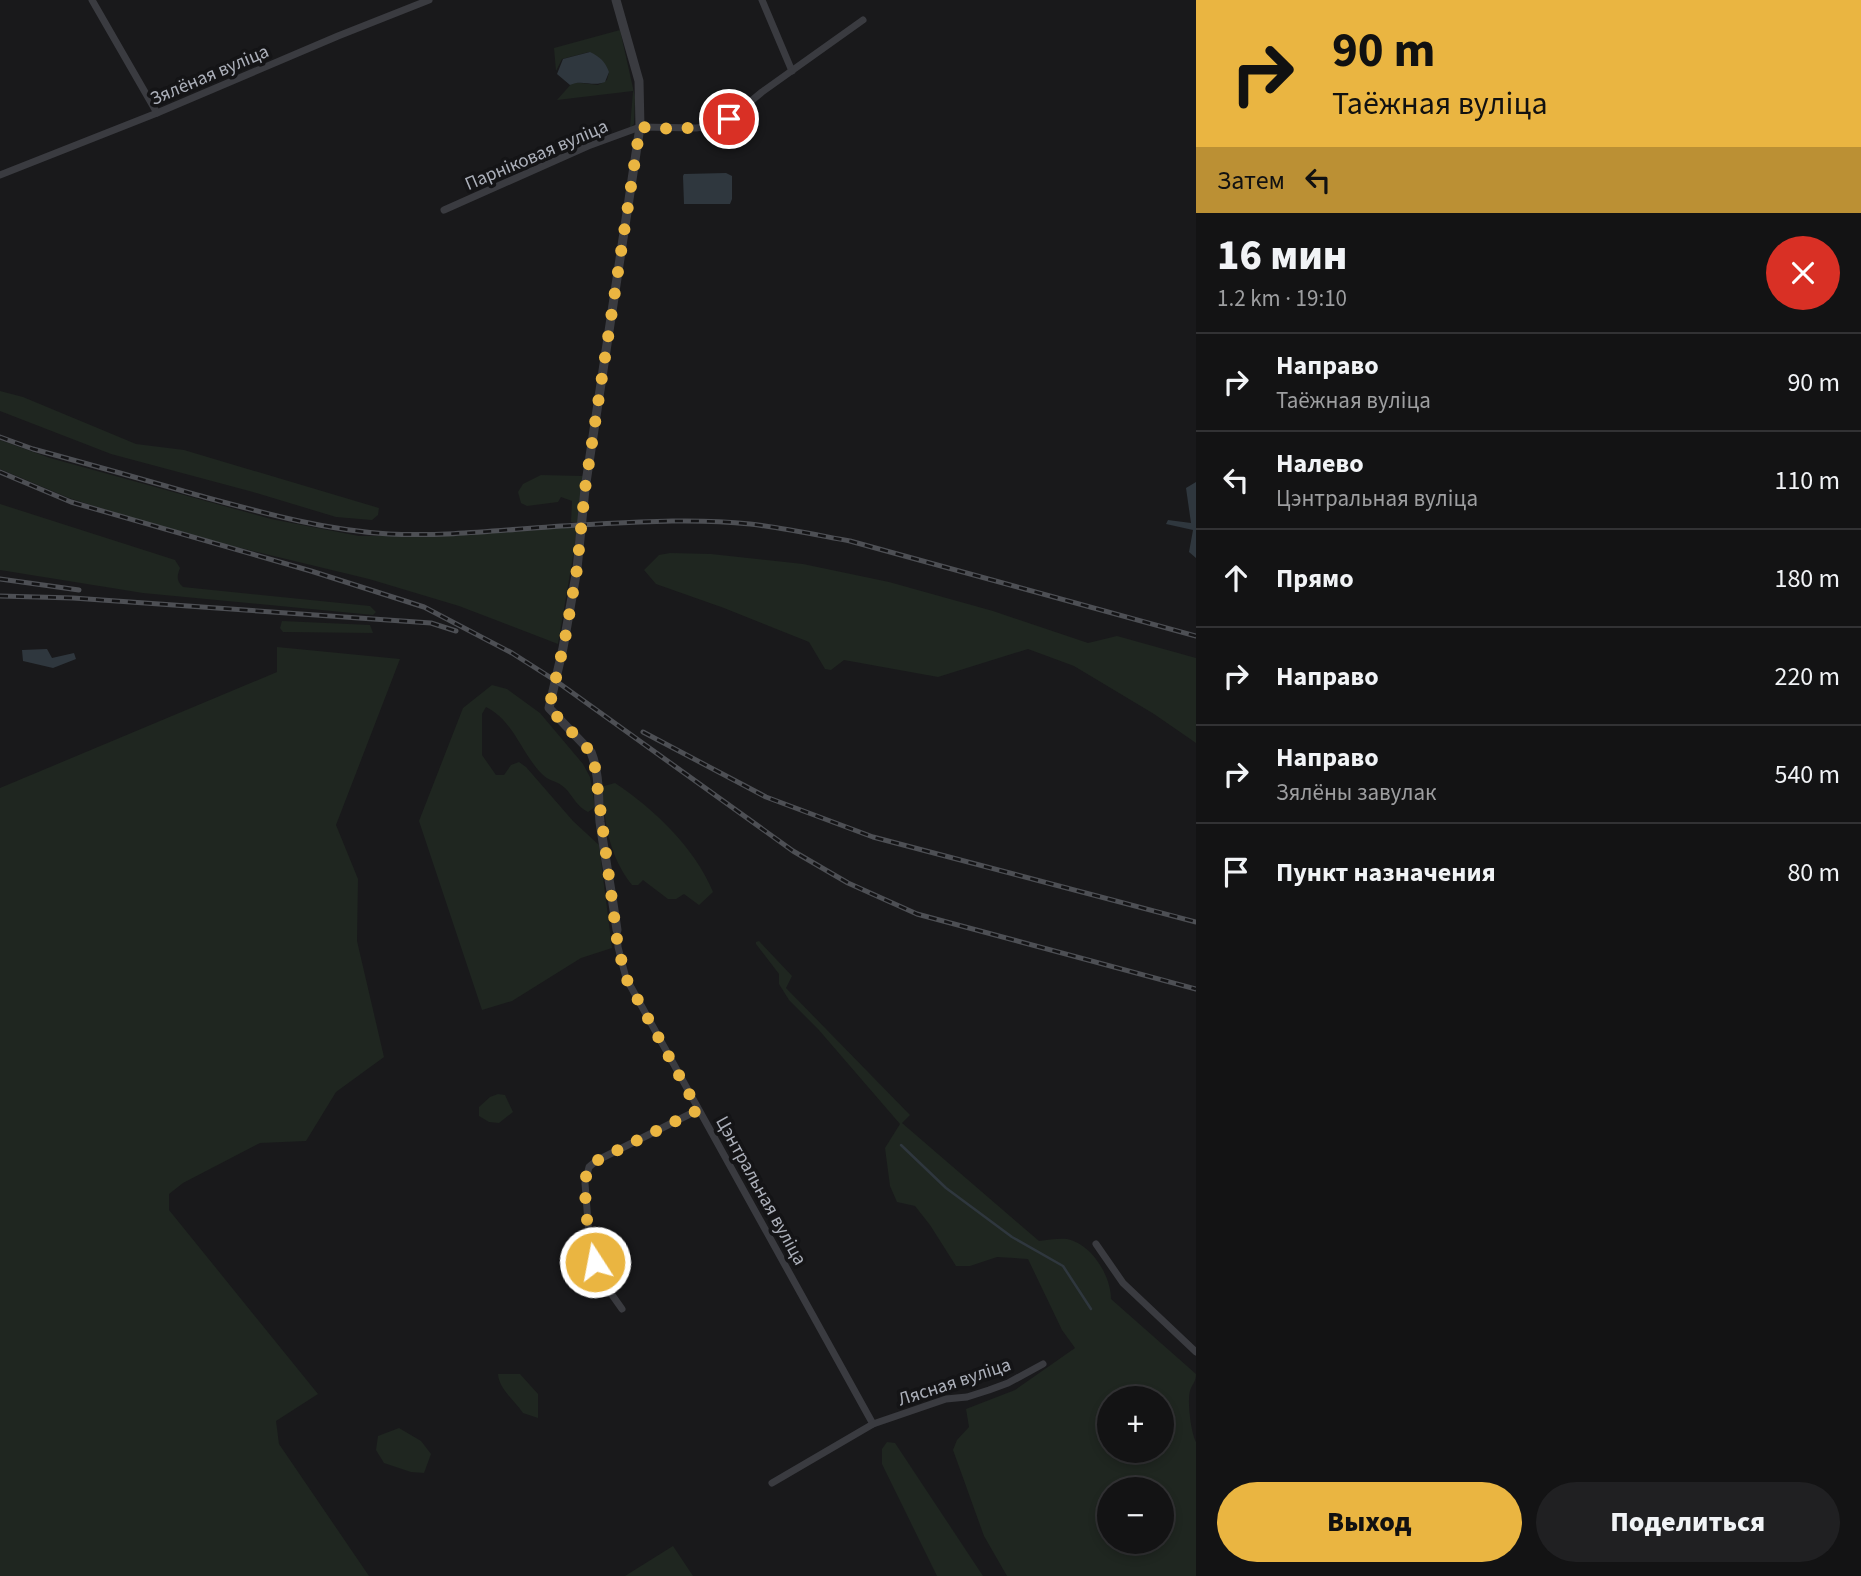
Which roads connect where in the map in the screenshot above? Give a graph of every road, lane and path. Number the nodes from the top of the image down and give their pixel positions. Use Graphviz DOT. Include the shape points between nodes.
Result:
graph roads {
  1 [pos="92,0"];
  2 [pos="429,0"];
  3 [pos="616,0"];
  4 [pos="762,0"];
  5 [pos="863,20"];
  6 [pos="792,71"];
  7 [pos="158,113"];
  8 [pos="640,127"];
  9 [pos="0,175"];
  10 [pos="444,210"];
  11 [pos="617,930"];
  12 [pos="698,1110"];
  13 [pos="1096,1244"];
  14 [pos="622,1309"];
  15 [pos="1196,1352"];
  16 [pos="1043,1364"];
  17 [pos="873,1424"];
  18 [pos="772,1482"];
  1 -- 7 [label="street"];
  2 -- 7 [label="street, Зялёная вуліца"];
  3 -- 8 [label="street" via="635,65"];
  4 -- 6 [label="street"];
  5 -- 6 [label="street"];
  6 -- 8 [label="street" via="729,119 711,126"];
  7 -- 9 [label="street, Зялёная вуліца"];
  8 -- 10 [label="street, Парніковая вуліца"];
  8 -- 11 [label="street" via="577,569 549,708 594,760"];
  11 -- 12 [label="street, Цэнтральная вуліца" via="626,978"];
  12 -- 14 [label="street" via="589,1167 585,1183 590,1250"];
  12 -- 17 [label="street, Цэнтральная вуліца"];
  13 -- 15 [label="street" via="1123,1283"];
  16 -- 17 [label="street, Лясная вуліца" via="989,1390"];
  17 -- 18 [label="street, Лясная вуліца"];
}
